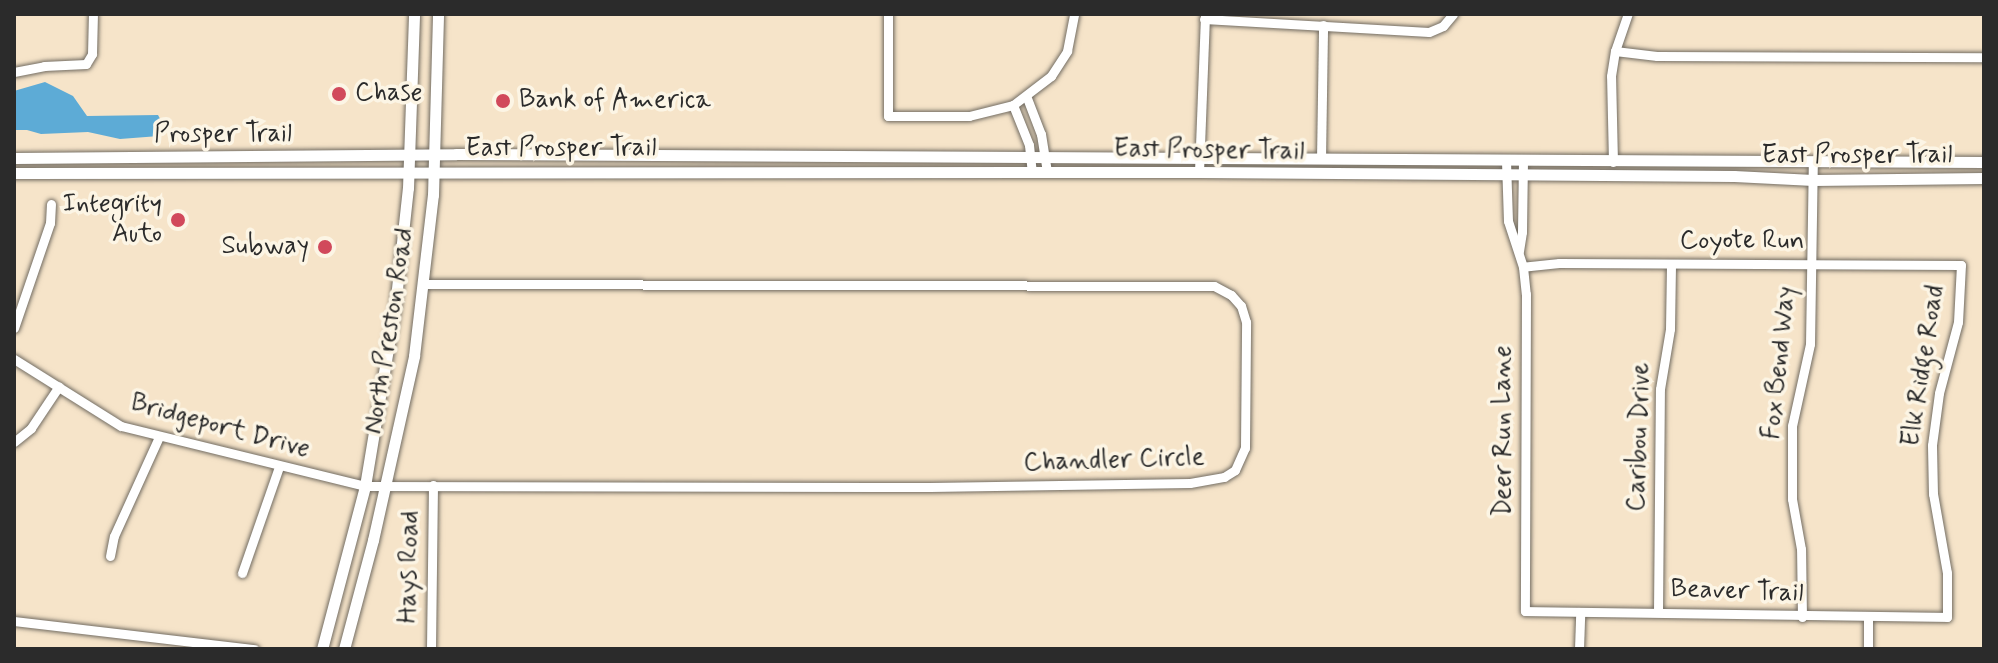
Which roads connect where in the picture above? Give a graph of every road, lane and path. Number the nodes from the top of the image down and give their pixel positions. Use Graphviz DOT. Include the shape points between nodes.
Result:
graph roads {
  1 [pos="93,14"];
  2 [pos="414,14"];
  3 [pos="438,14"];
  4 [pos="888,14"];
  5 [pos="1074,14"];
  6 [pos="1453,14"];
  7 [pos="1628,14"];
  8 [pos="1204,17"];
  9 [pos="1323,25"];
  10 [pos="1615,51"];
  11 [pos="1984,57"];
  12 [pos="14,72"];
  13 [pos="1027,98"];
  14 [pos="1013,105"];
  15 [pos="433,154"];
  16 [pos="408,155"];
  17 [pos="662,155"];
  18 [pos="1030,157"];
  19 [pos="1045,157"];
  20 [pos="14,158"];
  21 [pos="135,158"];
  22 [pos="1199,158"];
  23 [pos="1321,159"];
  24 [pos="1506,161"];
  25 [pos="1523,161"];
  26 [pos="1613,162"];
  27 [pos="1813,162"];
  28 [pos="1984,162"];
  29 [pos="408,171"];
  30 [pos="433,171"];
  31 [pos="661,172"];
  32 [pos="1032,172"];
  33 [pos="1047,172"];
  34 [pos="1199,172"];
  35 [pos="14,173"];
  36 [pos="135,174"];
  37 [pos="1505,176"];
  38 [pos="1523,176"];
  39 [pos="1984,178"];
  40 [pos="1813,180"];
  41 [pos="51,204"];
  42 [pos="1519,251"];
  43 [pos="1671,264"];
  44 [pos="1812,264"];
  45 [pos="1961,265"];
  46 [pos="1523,267"];
  47 [pos="424,284"];
  48 [pos="14,328"];
  49 [pos="14,359"];
  50 [pos="59,386"];
  51 [pos="159,437"];
  52 [pos="14,442"];
  53 [pos="279,467"];
  54 [pos="385,485"];
  55 [pos="433,485"];
  56 [pos="365,486"];
  57 [pos="110,556"];
  58 [pos="242,573"];
  59 [pos="1525,611"];
  60 [pos="1580,612"];
  61 [pos="1658,612"];
  62 [pos="1802,617"];
  63 [pos="1868,617"];
  64 [pos="1947,617"];
  65 [pos="14,621"];
  66 [pos="254,649"];
  67 [pos="322,649"];
  68 [pos="344,649"];
  69 [pos="431,649"];
  70 [pos="1579,649"];
  71 [pos="1868,649"];
  1 -- 12 [label="street" via="92,54 86,64"];
  2 -- 16 [label="main road, North Preston Road"];
  3 -- 15 [label="main road, North Preston Road"];
  4 -- 14 [label="street" via="888,116 969,116"];
  5 -- 13 [label="street" via="1067,51 1051,76"];
  6 -- 9 [label="street" via="1429,32"];
  7 -- 10 [label="street"];
  8 -- 9 [label="street"];
  8 -- 22 [label="street"];
  9 -- 23 [label="street"];
  10 -- 11 [label="street" via="1657,56"];
  10 -- 26 [label="street"];
  13 -- 14 [label="street"];
  13 -- 19 [label="street"];
  14 -- 18 [label="street"];
  15 -- 16 [label="main road, Prosper Trail"];
  15 -- 17 [label="main road, East Prosper Trail"];
  15 -- 30 [label="main road, North Preston Road"];
  16 -- 21 [label="main road, Prosper Trail"];
  16 -- 29 [label="main road, North Preston Road"];
  17 -- 18 [label="main road, East Prosper Trail"];
  17 -- 31 [label="main road"];
  18 -- 19 [label="main road, East Prosper Trail"];
  18 -- 32 [label="street"];
  19 -- 22 [label="main road, East Prosper Trail"];
  19 -- 33 [label="street"];
  20 -- 21 [label="main road, Prosper Trail"];
  21 -- 36 [label="main road"];
  22 -- 23 [label="main road, East Prosper Trail"];
  22 -- 34 [label="street"];
  23 -- 24 [label="main road, East Prosper Trail"];
  24 -- 25 [label="main road, East Prosper Trail"];
  24 -- 37 [label="street, Deer Run Lane"];
  25 -- 26 [label="main road, East Prosper Trail"];
  25 -- 38 [label="street, Deer Run Lane"];
  26 -- 27 [label="main road, East Prosper Trail"];
  27 -- 28 [label="main road, East Prosper Trail"];
  27 -- 40 [label="street, Fox Bend Way"];
  29 -- 30 [label="main road, Prosper Trail"];
  29 -- 36 [label="main road, Prosper Trail"];
  29 -- 56 [label="main road, North Preston Road" via="395,307"];
  30 -- 31 [label="main road, East Prosper Trail"];
  30 -- 47 [label="main road, North Preston Road"];
  31 -- 32 [label="main road, East Prosper Trail"];
  32 -- 33 [label="main road, East Prosper Trail"];
  33 -- 34 [label="main road, East Prosper Trail"];
  34 -- 37 [label="main road, East Prosper Trail"];
  35 -- 36 [label="main road, Prosper Trail"];
  37 -- 38 [label="main road, East Prosper Trail"];
  37 -- 42 [label="street, Deer Run Lane" via="1508,221"];
  38 -- 40 [label="main road, East Prosper Trail"];
  38 -- 42 [label="street, Deer Run Lane"];
  39 -- 40 [label="main road, East Prosper Trail"];
  40 -- 44 [label="street, Fox Bend Way"];
  41 -- 48 [label="street" via="50,223"];
  42 -- 46 [label="street, Deer Run Lane"];
  43 -- 44 [label="street, Coyote Run"];
  43 -- 46 [label="street, Coyote Run"];
  43 -- 61 [label="street, Caribou Drive" via="1670,329 1660,389"];
  44 -- 45 [label="street, Coyote Run"];
  44 -- 62 [label="street, Fox Bend Way" via="1810,344 1792,426"];
  45 -- 64 [label="street, Elk Ridge Road" via="1958,322 1932,445"];
  46 -- 59 [label="street, Deer Run Lane"];
  47 -- 54 [label="main road, North Preston Road"];
  47 -- 55 [label="street, Chandler Circle" via="1198,285 1231,295 1246,322 1245,448 1235,470 1210,482"];
  49 -- 50 [label="street, Bridgeport Drive"];
  50 -- 51 [label="street, Bridgeport Drive" via="94,412"];
  50 -- 52 [label="street" via="31,428"];
  51 -- 53 [label="street, Bridgeport Drive"];
  51 -- 57 [label="street"];
  53 -- 56 [label="street, Bridgeport Drive"];
  53 -- 58 [label="street"];
  54 -- 55 [label="street, Chandler Circle"];
  54 -- 56 [label="street, Bridgeport Drive"];
  54 -- 68 [label="main road, North Preston Road"];
  55 -- 69 [label="street, Hays Road"];
  56 -- 67 [label="main road, North Preston Road"];
  59 -- 60 [label="street, Beaver Trail"];
  60 -- 61 [label="street, Beaver Trail"];
  60 -- 70 [label="street"];
  61 -- 62 [label="street, Beaver Trail"];
  62 -- 63 [label="street, Beaver Trail"];
  63 -- 64 [label="street, Beaver Trail"];
  63 -- 71 [label="street"];
  65 -- 66 [label="street"];
}
